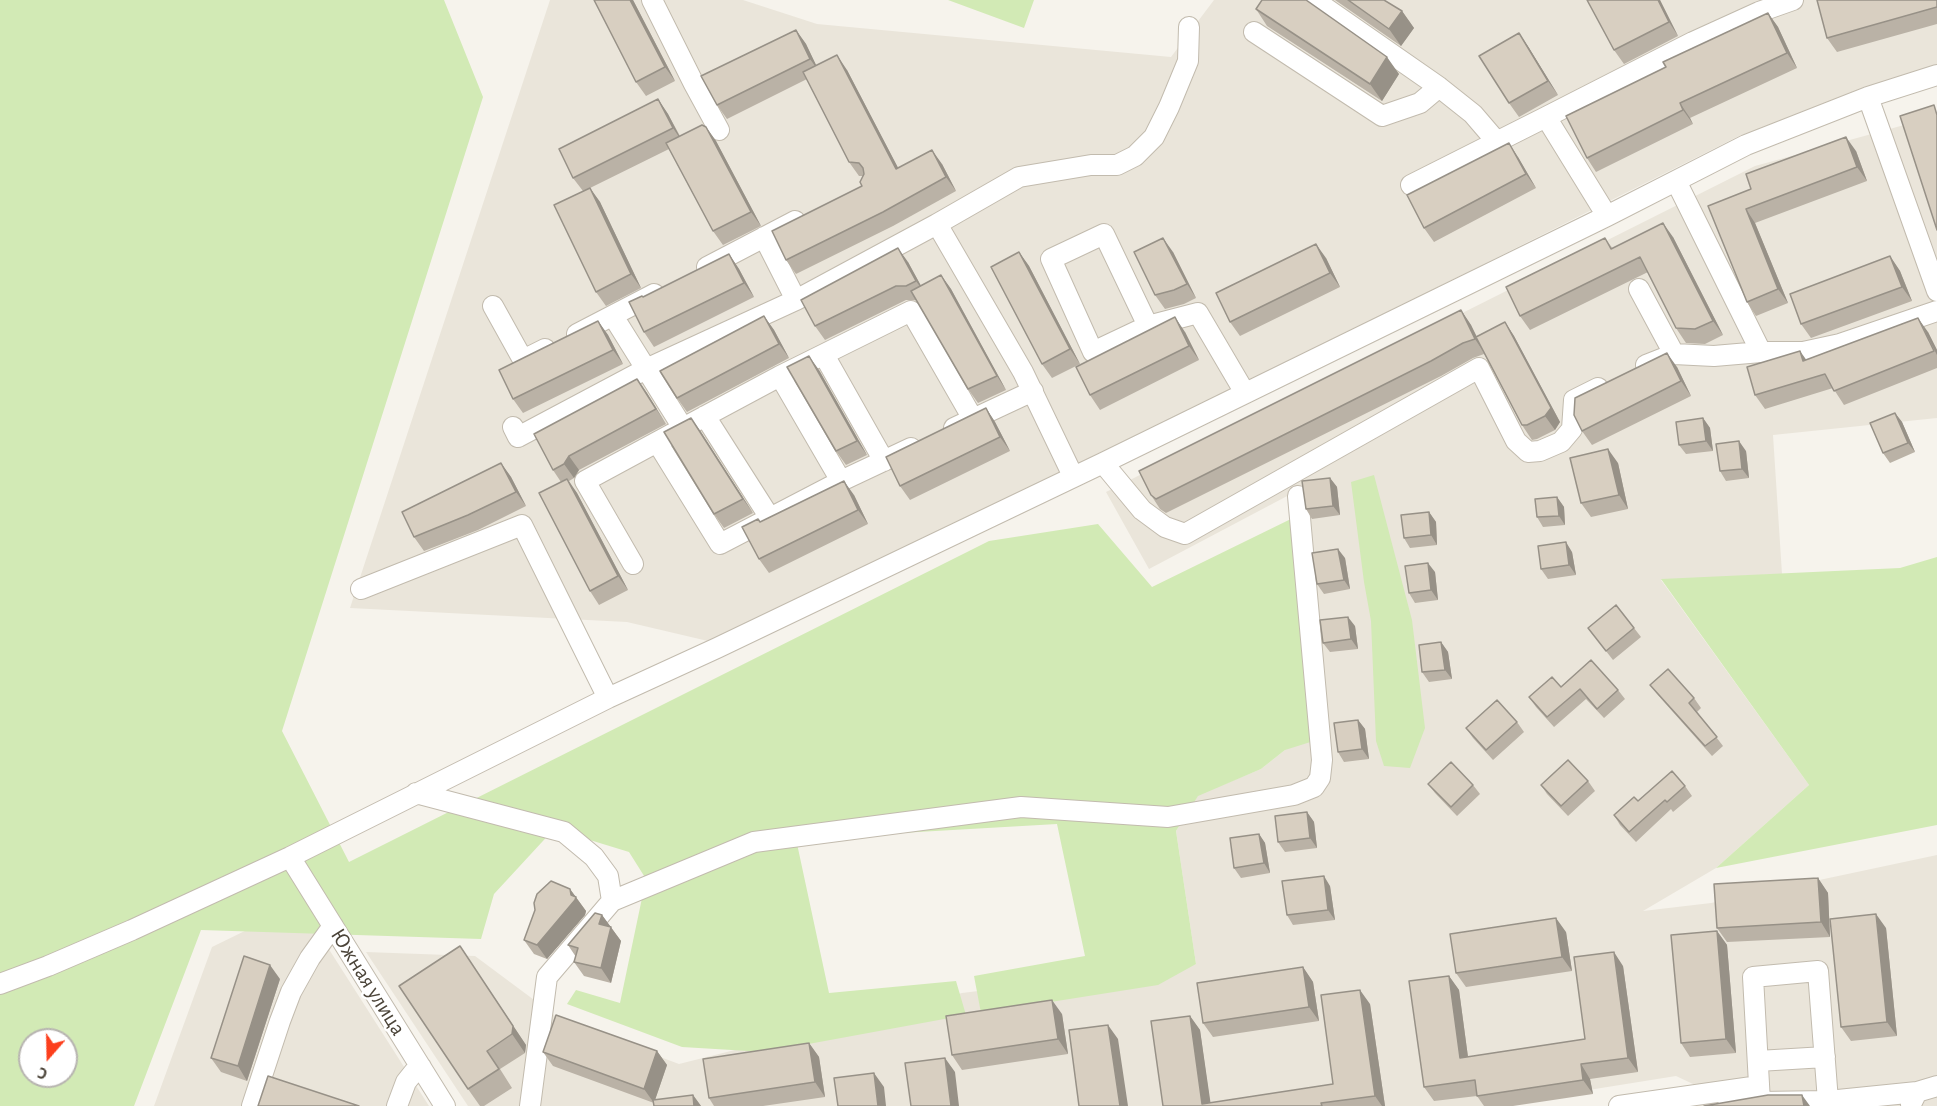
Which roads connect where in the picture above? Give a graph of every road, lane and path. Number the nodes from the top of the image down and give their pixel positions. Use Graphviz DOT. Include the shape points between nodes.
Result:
graph roads {
  1 [pos="652,0"];
  2 [pos="1314,0"];
  3 [pos="1793,0"];
  4 [pos="1189,27"];
  5 [pos="1254,32"];
  6 [pos="1937,75"];
  7 [pos="1439,87"];
  8 [pos="1868,97"];
  9 [pos="1546,117"];
  10 [pos="719,130"];
  11 [pos="1497,142"];
  12 [pos="1676,181"];
  13 [pos="1411,185"];
  14 [pos="814,212"];
  15 [pos="1607,216"];
  16 [pos="937,224"];
  17 [pos="764,237"];
  18 [pos="687,277"];
  19 [pos="667,287"];
  20 [pos="1639,289"];
  21 [pos="1937,291"];
  22 [pos="796,300"];
  23 [pos="493,306"];
  24 [pos="1937,311"];
  25 [pos="614,316"];
  26 [pos="1148,326"];
  27 [pos="1761,352"];
  28 [pos="1674,354"];
  29 [pos="824,355"];
  30 [pos="646,369"];
  31 [pos="1630,373"];
  32 [pos="780,376"];
  33 [pos="1610,382"];
  34 [pos="1033,391"];
  35 [pos="1245,393"];
  36 [pos="705,416"];
  37 [pos="973,419"];
  38 [pos="513,427"];
  39 [pos="683,428"];
  40 [pos="657,442"];
  41 [pos="884,461"];
  42 [pos="1103,463"];
  43 [pos="1073,476"];
  44 [pos="841,481"];
  45 [pos="1298,496"];
  46 [pos="770,518"];
  47 [pos="633,564"];
  48 [pos="361,589"];
  49 [pos="608,698"];
  50 [pos="416,793"];
  51 [pos="290,857"];
  52 [pos="612,901"];
  53 [pos="333,926"];
  54 [pos="0,984"];
  55 [pos="1825,1057"];
  56 [pos="1758,1061"];
  57 [pos="421,1067"];
  58 [pos="1937,1086"];
  59 [pos="1760,1094"];
  60 [pos="1913,1099"];
  61 [pos="1828,1101"];
  62 [pos="252,1106"];
  63 [pos="397,1106"];
  64 [pos="445,1106"];
  65 [pos="530,1106"];
  66 [pos="1619,1106"];
  67 [pos="1728,1106"];
  1 -- 10 [label="street"];
  2 -- 7 [label="street"];
  3 -- 9 [label="street" via="1693,42"];
  4 -- 16 [label="street" via="1188,61 1169,107 1154,137 1135,156 1116,165 1019,177"];
  5 -- 7 [label="street" via="1382,116 1420,103"];
  6 -- 8 [label="street"];
  7 -- 11 [label="street" via="1473,114"];
  8 -- 12 [label="street" via="1746,145"];
  8 -- 21 [label="street"];
  9 -- 11 [label="street"];
  9 -- 15 [label="street"];
  11 -- 13 [label="street"];
  12 -- 15 [label="street"];
  12 -- 27 [label="street"];
  14 -- 17 [label="street"];
  15 -- 35 [label="street"];
  16 -- 22 [label="street"];
  16 -- 34 [label="street"];
  17 -- 18 [label="street"];
  17 -- 22 [label="street"];
  19 -- 25 [label="street"];
  20 -- 28 [label="street"];
  22 -- 30 [label="street"];
  23 -- 25 [label="street" via="523,360"];
  24 -- 27 [label="street" via="1840,344 1803,352"];
  25 -- 30 [label="street"];
  26 -- 26 [label="street" via="1104,234 1051,259 1093,352"];
  26 -- 35 [label="street" via="1198,313"];
  27 -- 28 [label="street"];
  28 -- 31 [label="street"];
  29 -- 32 [label="street"];
  29 -- 37 [label="street" via="911,311"];
  29 -- 41 [label="street"];
  30 -- 38 [label="street" via="518,437"];
  30 -- 39 [label="street"];
  32 -- 36 [label="street"];
  32 -- 44 [label="street"];
  33 -- 42 [label="street" via="1574,400 1572,429 1561,442 1528,452 1516,441 1479,368 1185,534 1165,527 1142,510"];
  34 -- 37 [label="street"];
  34 -- 43 [label="street"];
  35 -- 42 [label="street"];
  36 -- 39 [label="street"];
  36 -- 46 [label="street"];
  37 -- 41 [label="street"];
  39 -- 40 [label="street"];
  40 -- 46 [label="street" via="720,544"];
  40 -- 47 [label="street" via="585,481"];
  41 -- 44 [label="street"];
  42 -- 43 [label="street"];
  43 -- 49 [label="street"];
  44 -- 46 [label="street"];
  45 -- 52 [label="street" via="1322,760 1320,778 1314,787 1294,795 1168,818 1021,807 753,842"];
  48 -- 49 [label="street" via="522,525"];
  49 -- 50 [label="street"];
  50 -- 51 [label="street"];
  50 -- 52 [label="street" via="564,832 594,857 608,876"];
  51 -- 53 [label="street, Южная улица"];
  51 -- 54 [label="street" via="132,930"];
  52 -- 65 [label="street" via="547,976"];
  53 -- 57 [label="street, Южная улица"];
  53 -- 62 [label="street" via="291,992"];
  55 -- 56 [label="street"];
  55 -- 56 [label="street" via="1818,971 1753,977"];
  55 -- 61 [label="street"];
  56 -- 59 [label="street"];
  57 -- 63 [label="street" via="406,1082"];
  57 -- 64 [label="street, Южная улица"];
  58 -- 60 [label="street"];
  59 -- 61 [label="street"];
  59 -- 66 [label="street"];
  59 -- 67 [label="street"];
  60 -- 61 [label="street"];
}
